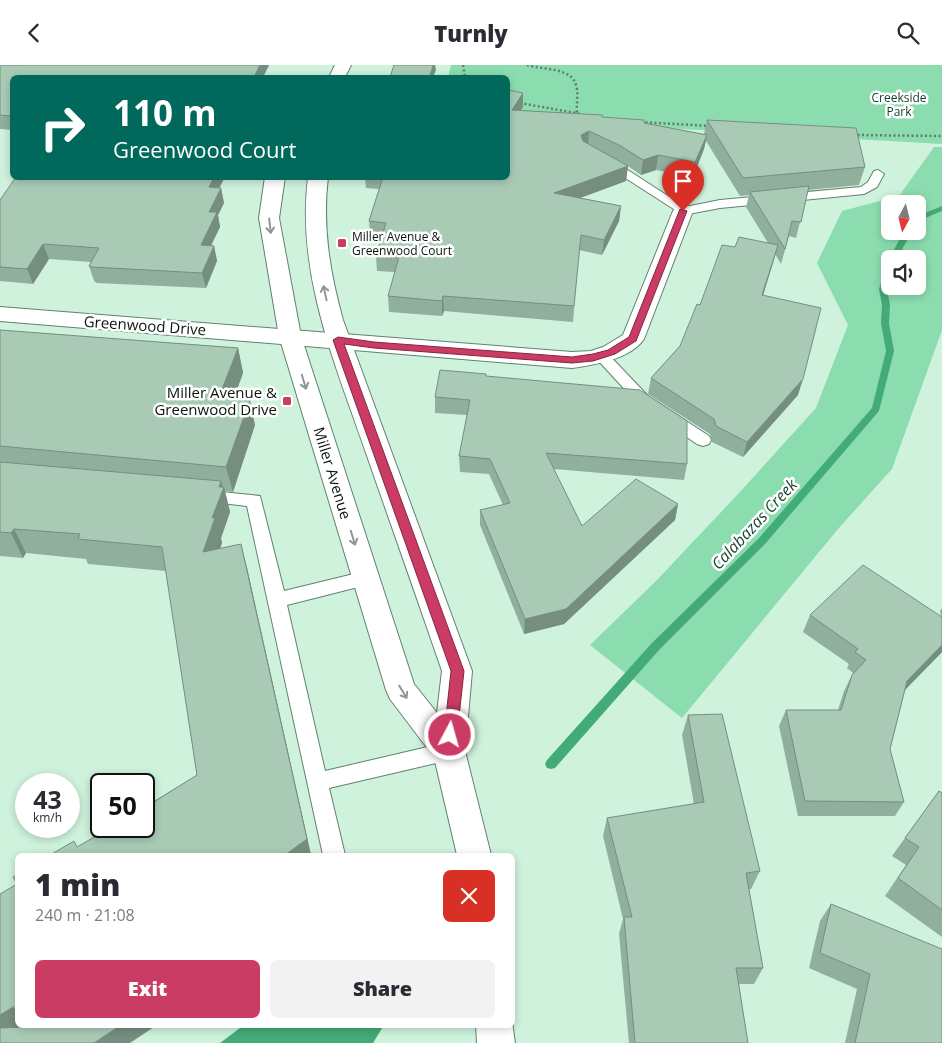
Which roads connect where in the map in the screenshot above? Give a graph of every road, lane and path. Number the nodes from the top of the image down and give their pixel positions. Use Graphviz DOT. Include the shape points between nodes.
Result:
graph roads {
  1 [pos="527,65"];
  2 [pos="512,101"];
  3 [pos="577,113"];
  4 [pos="585,115"];
  5 [pos="639,122"];
  6 [pos="718,127"];
  7 [pos="848,135"];
  8 [pos="942,136"];
  9 [pos="594,154"];
  10 [pos="878,174"];
  11 [pos="275,180"];
  12 [pos="318,180"];
  13 [pos="683,211"];
  14 [pos="0,315"];
  15 [pos="290,336"];
  16 [pos="338,340"];
  17 [pos="602,355"];
  18 [pos="703,440"];
  19 [pos="186,494"];
  20 [pos="366,578"];
  21 [pos="277,600"];
  22 [pos="449,751"];
  23 [pos="317,782"];
  24 [pos="334,853"];
  25 [pos="474,853"];
  26 [pos="495,1028"];
  27 [pos="496,1043"];
  1 -- 3 [label="path" via="561,72 574,80"];
  2 -- 3 [label="path"];
  3 -- 4 [label="path"];
  5 -- 6 [label="path"];
  7 -- 8 [label="path"];
  9 -- 13 [label="lane"];
  10 -- 13 [label="lane" via="873,184 864,190 720,204"];
  11 -- 15 [label="main road, Miller Avenue, one-way" via="269,218"];
  16 -- 12 [label="main road, Miller Avenue, one-way" via="317,246"];
  13 -- 17 [label="main road, Greenwood Drive" via="633,339"];
  14 -- 15 [label="main road, Greenwood Drive"];
  15 -- 16 [label="main road, Greenwood Drive"];
  15 -- 20 [label="main road, Miller Avenue, one-way"];
  16 -- 17 [label="main road, Greenwood Drive" via="572,360"];
  16 -- 22 [label="main road, Miller Avenue" via="457,671"];
  17 -- 18 [label="lane" via="643,400"];
  19 -- 21 [label="lane" via="254,500"];
  20 -- 21 [label="lane"];
  20 -- 22 [label="main road, Miller Avenue, one-way" via="401,690"];
  21 -- 23 [label="lane"];
  22 -- 23 [label="lane"];
  22 -- 25 [label="main road, Miller Avenue"];
  23 -- 24 [label="lane"];
  26 -- 27 [label="main road"];
}
